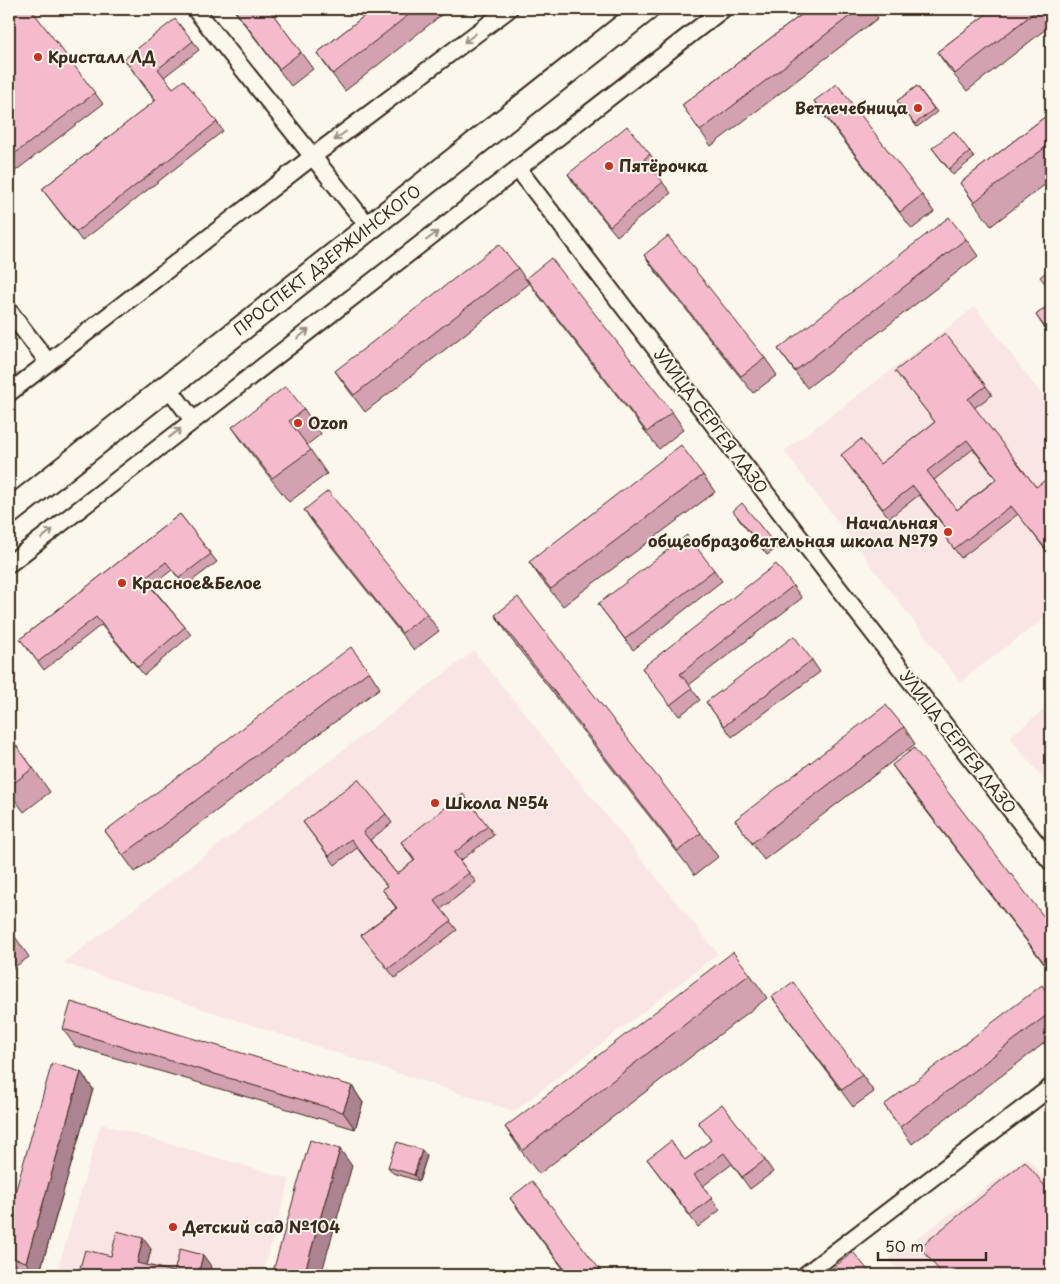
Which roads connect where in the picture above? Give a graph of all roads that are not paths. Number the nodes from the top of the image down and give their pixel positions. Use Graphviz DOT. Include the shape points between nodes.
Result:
graph roads {
  1 [pos="195,9"];
  2 [pos="509,9"];
  3 [pos="646,9"];
  4 [pos="723,9"];
  5 [pos="312,157"];
  6 [pos="518,170"];
  7 [pos="369,227"];
  8 [pos="9,311"];
  9 [pos="48,362"];
  10 [pos="168,387"];
  11 [pos="9,393"];
  12 [pos="192,419"];
  13 [pos="9,512"];
  14 [pos="9,564"];
  15 [pos="1051,862"];
  16 [pos="1051,1087"];
  17 [pos="805,1275"];
  1 -- 5 [label="street"];
  2 -- 5 [label="street, one-way"];
  3 -- 7 [label="main road, ПРОСПЕКТ ДЗЕРЖИНСКОГО"];
  4 -- 6 [label="street"];
  5 -- 7 [label="street"];
  5 -- 9 [label="street"];
  12 -- 6 [label="street, one-way"];
  6 -- 15 [label="street, УЛИЦА СЕРГЕЯ ЛАЗО"];
  7 -- 10 [label="main road, ПРОСПЕКТ ДЗЕРЖИНСКОГО"];
  8 -- 9 [label="street"];
  9 -- 11 [label="street"];
  10 -- 12 [label="street"];
  10 -- 13 [label="main road, ПРОСПЕКТ ДЗЕРЖИНСКОГО"];
  14 -- 12 [label="street, one-way"];
  16 -- 17 [label="street"];
}
